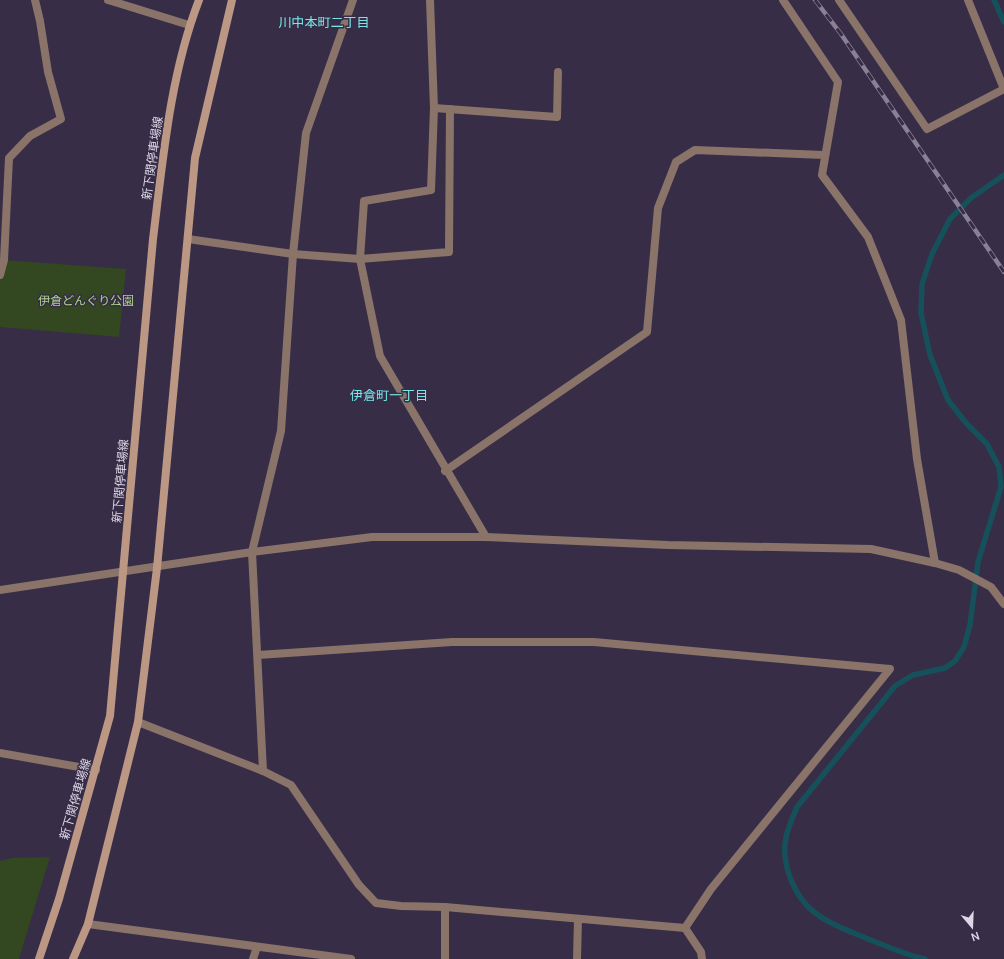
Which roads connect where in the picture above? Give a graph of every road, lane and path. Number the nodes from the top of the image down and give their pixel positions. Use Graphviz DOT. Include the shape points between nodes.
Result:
graph roads {
  1 [pos="35,0"];
  2 [pos="108,0"];
  3 [pos="199,0"];
  4 [pos="232,0"];
  5 [pos="353,0"];
  6 [pos="430,0"];
  7 [pos="783,0"];
  8 [pos="839,0"];
  9 [pos="968,0"];
  10 [pos="189,25"];
  11 [pos="558,72"];
  12 [pos="1004,89"];
  13 [pos="434,108"];
  14 [pos="450,110"];
  15 [pos="824,156"];
  16 [pos="188,239"];
  17 [pos="293,254"];
  18 [pos="360,259"];
  19 [pos="0,275"];
  20 [pos="445,470"];
  21 [pos="486,537"];
  22 [pos="252,552"];
  23 [pos="935,563"];
  24 [pos="157,568"];
  25 [pos="124,571"];
  26 [pos="0,590"];
  27 [pos="1004,604"];
  28 [pos="258,655"];
  29 [pos="138,722"];
  30 [pos="0,753"];
  31 [pos="96,770"];
  32 [pos="263,771"];
  33 [pos="446,907"];
  34 [pos="578,918"];
  35 [pos="88,924"];
  36 [pos="685,928"];
  37 [pos="257,948"];
  38 [pos="39,959"];
  39 [pos="73,959"];
  40 [pos="253,959"];
  41 [pos="351,959"];
  42 [pos="445,959"];
  43 [pos="577,959"];
  44 [pos="702,959"];
  1 -- 19 [label="street" via="48,72 61,119 30,136 10,158 4,260"];
  2 -- 10 [label="street"];
  3 -- 10 [label="main road, 新下関停車場線"];
  4 -- 16 [label="main road" via="195,158"];
  5 -- 17 [label="street" via="306,133"];
  6 -- 13 [label="street"];
  7 -- 15 [label="street" via="838,82"];
  8 -- 12 [label="street" via="927,129"];
  9 -- 12 [label="street"];
  10 -- 25 [label="main road, 新下関停車場線" via="176,81 153,239"];
  11 -- 14 [label="street" via="557,117"];
  13 -- 14 [label="street"];
  13 -- 18 [label="street" via="431,190 364,201"];
  14 -- 18 [label="street" via="449,252"];
  15 -- 20 [label="street" via="695,150 676,162 658,208 647,332"];
  15 -- 23 [label="street" via="822,175 868,237 902,320 917,459"];
  16 -- 17 [label="street"];
  16 -- 24 [label="main road"];
  17 -- 18 [label="street"];
  17 -- 22 [label="street" via="281,431"];
  18 -- 20 [label="street" via="380,356"];
  20 -- 21 [label="street"];
  21 -- 22 [label="street" via="372,537"];
  21 -- 23 [label="street" via="668,545 870,549"];
  22 -- 24 [label="street"];
  22 -- 28 [label="street"];
  23 -- 27 [label="street" via="988,585"];
  24 -- 25 [label="street"];
  24 -- 29 [label="main road"];
  25 -- 26 [label="street"];
  25 -- 31 [label="main road, 新下関停車場線" via="110,716"];
  28 -- 32 [label="street"];
  28 -- 36 [label="street" via="452,642 594,642 890,669 711,889"];
  29 -- 32 [label="street"];
  29 -- 35 [label="main road"];
  30 -- 31 [label="street"];
  31 -- 38 [label="main road, 新下関停車場線"];
  32 -- 33 [label="street" via="291,785 359,885 376,903"];
  33 -- 34 [label="street"];
  33 -- 42 [label="street"];
  34 -- 36 [label="street"];
  34 -- 43 [label="street"];
  35 -- 37 [label="street"];
  35 -- 39 [label="main road"];
  36 -- 44 [label="street" via="701,952"];
  37 -- 40 [label="street"];
  37 -- 41 [label="street"];
}
